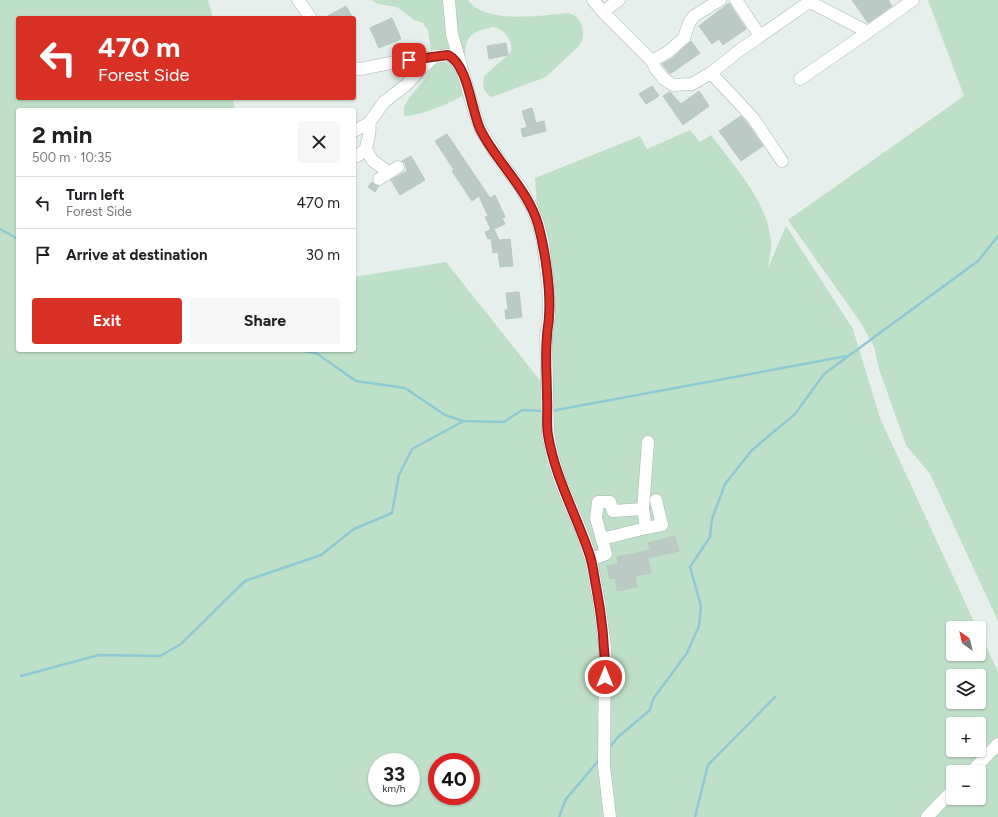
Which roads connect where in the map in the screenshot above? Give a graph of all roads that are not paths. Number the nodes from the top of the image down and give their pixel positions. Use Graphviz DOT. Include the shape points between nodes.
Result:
graph roads {
  1 [pos="298,0"];
  2 [pos="449,0"];
  3 [pos="593,0"];
  4 [pos="619,0"];
  5 [pos="720,0"];
  6 [pos="736,0"];
  7 [pos="913,0"];
  8 [pos="811,1"];
  9 [pos="603,12"];
  10 [pos="310,16"];
  11 [pos="868,32"];
  12 [pos="760,36"];
  13 [pos="435,56"];
  14 [pos="652,61"];
  15 [pos="356,68"];
  16 [pos="712,73"];
  17 [pos="464,74"];
  18 [pos="800,79"];
  19 [pos="369,124"];
  20 [pos="356,130"];
  21 [pos="366,149"];
  22 [pos="356,156"];
  23 [pos="782,162"];
  24 [pos="388,173"];
  25 [pos="648,442"];
  26 [pos="656,500"];
  27 [pos="643,508"];
  28 [pos="646,528"];
  29 [pos="602,539"];
  30 [pos="591,559"];
  31 [pos="998,744"];
  32 [pos="978,765"];
  33 [pos="946,797"];
  34 [pos="610,817"];
  35 [pos="927,817"];
  1 -- 10 [label="street"];
  2 -- 17 [label="street" via="452,34"];
  3 -- 9 [label="street"];
  4 -- 9 [label="street"];
  5 -- 14 [label="street" via="694,16 684,38 668,52"];
  6 -- 12 [label="street"];
  7 -- 11 [label="street"];
  8 -- 11 [label="street"];
  8 -- 12 [label="street"];
  9 -- 14 [label="street"];
  11 -- 18 [label="street"];
  12 -- 16 [label="street"];
  13 -- 15 [label="street"];
  13 -- 17 [label="street" via="453,57"];
  13 -- 19 [label="street" via="384,102"];
  14 -- 16 [label="street" via="664,79 673,85 692,84"];
  16 -- 23 [label="street" via="753,118"];
  17 -- 30 [label="street" via="480,128 498,158 521,188 538,223 548,284 548,434 561,483"];
  19 -- 20 [label="street"];
  19 -- 21 [label="street" via="371,130"];
  21 -- 22 [label="street"];
  21 -- 24 [label="street" via="372,160"];
  25 -- 27 [label="street"];
  26 -- 28 [label="street" via="662,525"];
  27 -- 28 [label="street"];
  27 -- 29 [label="street" via="613,511 610,502 598,502 596,518"];
  28 -- 29 [label="street"];
  29 -- 30 [label="street" via="606,554"];
  30 -- 34 [label="street" via="605,647 604,766"];
  31 -- 32 [label="street"];
  33 -- 35 [label="street"];
}
